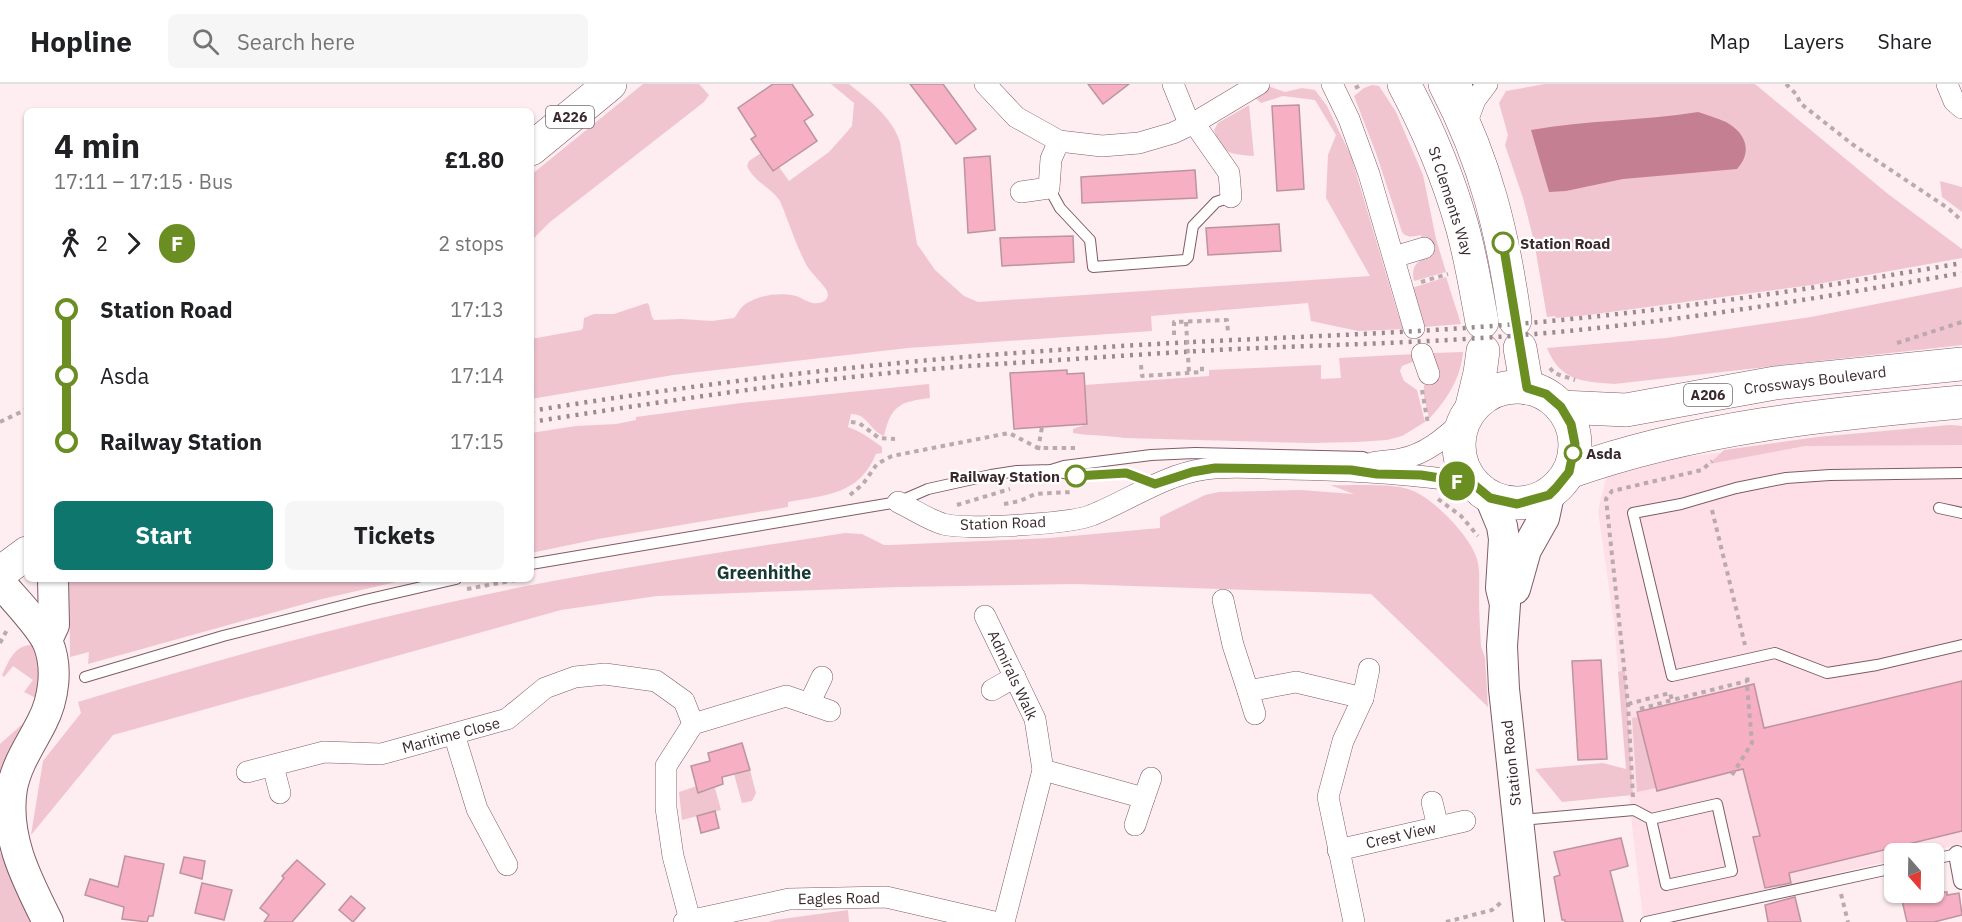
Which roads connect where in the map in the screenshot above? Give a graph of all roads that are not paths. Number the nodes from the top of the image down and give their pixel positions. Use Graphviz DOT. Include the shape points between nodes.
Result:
graph roads {
  1 [pos="610,84"];
  2 [pos="985,84"];
  3 [pos="1173,84"];
  4 [pos="1259,84"];
  5 [pos="1332,84"];
  6 [pos="1404,84"];
  7 [pos="1445,84"];
  8 [pos="1467,84"];
  9 [pos="1487,84"];
  10 [pos="1947,84"];
  11 [pos="1962,108"];
  12 [pos="1194,123"];
  13 [pos="1465,127"];
  14 [pos="1059,141"];
  15 [pos="534,147"];
  16 [pos="1048,188"];
  17 [pos="1021,192"];
  18 [pos="1231,197"];
  19 [pos="1424,248"];
  20 [pos="1394,257"];
  21 [pos="1414,328"];
  22 [pos="1422,354"];
  23 [pos="1962,364"];
  24 [pos="1429,374"];
  25 [pos="1527,388"];
  26 [pos="1962,402"];
  27 [pos="1561,407"];
  28 [pos="1467,414"];
  29 [pos="1375,462"];
  30 [pos="1051,470"];
  31 [pos="1351,470"];
  32 [pos="1962,473"];
  33 [pos="1559,483"];
  34 [pos="1155,484"];
  35 [pos="1481,490"];
  36 [pos="898,502"];
  37 [pos="1938,508"];
  38 [pos="1962,513"];
  39 [pos="24,555"];
  40 [pos="534,563"];
  41 [pos="0,573"];
  42 [pos="0,582"];
  43 [pos="44,582"];
  44 [pos="53,582"];
  45 [pos="443,582"];
  46 [pos="1223,600"];
  47 [pos="1505,604"];
  48 [pos="23,610"];
  49 [pos="986,616"];
  50 [pos="47,640"];
  51 [pos="1962,645"];
  52 [pos="1369,669"];
  53 [pos="1015,676"];
  54 [pos="85,677"];
  55 [pos="822,677"];
  56 [pos="992,690"];
  57 [pos="1248,691"];
  58 [pos="1363,698"];
  59 [pos="809,704"];
  60 [pos="830,711"];
  61 [pos="1255,714"];
  62 [pos="693,724"];
  63 [pos="454,734"];
  64 [pos="273,765"];
  65 [pos="1043,770"];
  66 [pos="247,772"];
  67 [pos="1151,778"];
  68 [pos="280,793"];
  69 [pos="1144,798"];
  70 [pos="1432,802"];
  71 [pos="1651,819"];
  72 [pos="1518,820"];
  73 [pos="1465,821"];
  74 [pos="1135,825"];
  75 [pos="1438,827"];
  76 [pos="1338,850"];
  77 [pos="1957,854"];
  78 [pos="1944,857"];
  79 [pos="507,865"];
  80 [pos="1884,870"];
  81 [pos="1962,881"];
  82 [pos="687,921"];
  83 [pos="1524,921"];
  84 [pos="48,922"];
  85 [pos="994,922"];
  86 [pos="1004,922"];
  87 [pos="1354,922"];
  88 [pos="1646,922"];
  1 -- 15 [label="main road, A226"];
  2 -- 14 [label="street" via="1017,117"];
  3 -- 12 [label="street" via="1184,111"];
  4 -- 12 [label="street"];
  5 -- 20 [label="street" via="1356,137"];
  6 -- 28 [label="main road, St Clements Way" via="1426,128 1465,238 1483,337 1480,373"];
  7 -- 13 [label="main road"];
  8 -- 13 [label="lane"];
  9 -- 13 [label="street"];
  10 -- 11 [label="street" via="1952,98"];
  12 -- 14 [label="street" via="1131,144"];
  12 -- 18 [label="street" via="1230,176"];
  13 -- 25 [label="main road" via="1499,228"];
  14 -- 16 [label="street" via="1051,159"];
  16 -- 17 [label="street"];
  16 -- 18 [label="lane" via="1060,208 1090,240 1093,267 1185,260 1193,226 1216,202"];
  19 -- 20 [label="street"];
  20 -- 21 [label="street"];
  22 -- 24 [label="street"];
  23 -- 27 [label="main road, Crossways Boulevard / A206" via="1775,384 1626,410"];
  25 -- 27 [label="main road" via="1546,394"];
  25 -- 28 [label="main road" via="1506,388"];
  26 -- 33 [label="main road" via="1844,413 1720,431 1634,450"];
  27 -- 33 [label="main road" via="1571,424 1575,444"];
  28 -- 29 [label="street, Station Road" via="1440,441 1422,452 1404,459"];
  28 -- 35 [label="main road" via="1458,450 1463,470"];
  29 -- 30 [label="lane, Station Road" via="1363,457 1195,453 1108,460"];
  29 -- 31 [label="street, Station Road"];
  30 -- 34 [label="lane, Station Road" via="1076,476 1126,473"];
  30 -- 36 [label="lane, Station Road" via="1014,471 970,479 928,489"];
  31 -- 34 [label="street, Station Road" via="1215,468"];
  31 -- 35 [label="street, Station Road" via="1421,475"];
  32 -- 51 [label="lane" via="1786,478 1633,513 1672,676 1774,653 1827,673"];
  33 -- 35 [label="main road" via="1517,504"];
  33 -- 47 [label="main road, Station Road" via="1526,550 1515,592"];
  34 -- 36 [label="street, Station Road" via="1085,518 1045,522 945,525"];
  35 -- 47 [label="main road, Station Road" via="1502,526 1501,588"];
  36 -- 40 [label="lane"];
  37 -- 38 [label="lane"];
  39 -- 41 [label="main road"];
  42 -- 48 [label="main road"];
  43 -- 48 [label="main road"];
  44 -- 50 [label="main road" via="54,625"];
  45 -- 54 [label="lane" via="234,633"];
  46 -- 57 [label="street"];
  47 -- 72 [label="main road, Station Road" via="1502,667"];
  48 -- 50 [label="main road"];
  49 -- 53 [label="street, Admirals Walk"];
  50 -- 84 [label="main road" via="53,691 44,719 23,756 12,788 10,812 20,860"];
  52 -- 58 [label="street"];
  53 -- 56 [label="street"];
  53 -- 65 [label="street, Admirals Walk" via="1035,719"];
  55 -- 59 [label="street"];
  57 -- 58 [label="street" via="1296,682"];
  57 -- 61 [label="street"];
  58 -- 76 [label="street" via="1343,741 1328,797"];
  59 -- 60 [label="street"];
  59 -- 62 [label="street" via="786,696"];
  62 -- 63 [label="street, Maritime Close" via="684,701 656,681 605,674 575,676 545,688 507,719"];
  62 -- 82 [label="street" via="666,766 666,808"];
  63 -- 64 [label="street, Maritime Close" via="381,754 324,753"];
  63 -- 79 [label="street" via="477,809"];
  64 -- 66 [label="street, Maritime Close"];
  64 -- 68 [label="street"];
  65 -- 69 [label="street"];
  65 -- 86 [label="street, Admirals Walk"];
  67 -- 69 [label="street"];
  69 -- 74 [label="street"];
  70 -- 75 [label="street"];
  71 -- 71 [label="lane" via="1717,804 1732,871 1666,885"];
  71 -- 72 [label="lane" via="1634,810"];
  72 -- 83 [label="main road, Station Road"];
  73 -- 75 [label="street, Crest View"];
  75 -- 76 [label="street, Crest View"];
  76 -- 87 [label="street"];
  77 -- 78 [label="lane"];
  77 -- 81 [label="street"];
  80 -- 88 [label="lane"];
  82 -- 85 [label="street, Eagles Road" via="789,900 886,897"];
}
